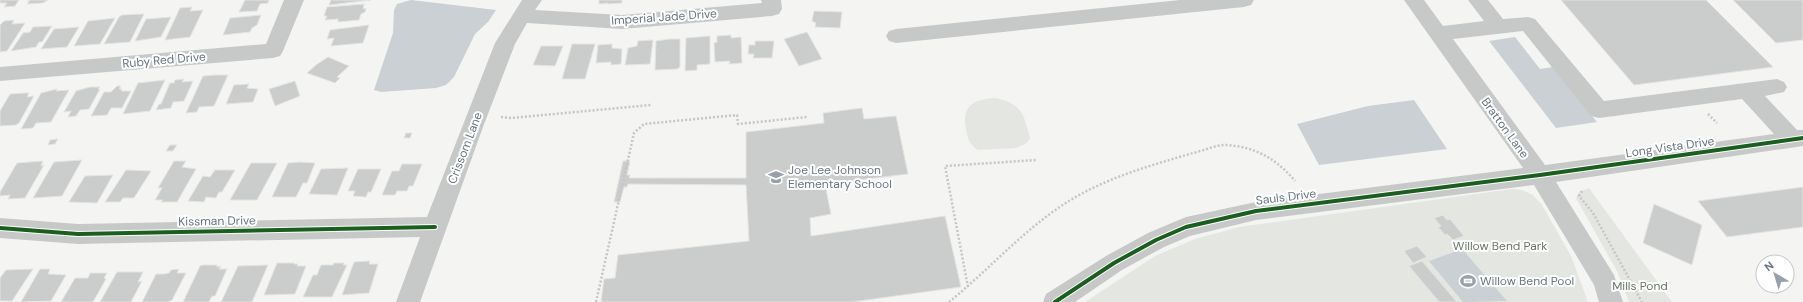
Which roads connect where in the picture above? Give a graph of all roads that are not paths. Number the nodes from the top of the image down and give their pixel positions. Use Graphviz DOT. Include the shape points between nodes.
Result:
graph roads {
  1 [pos="294,0"];
  2 [pos="771,0"];
  3 [pos="1244,0"];
  4 [pos="1414,0"];
  5 [pos="1478,0"];
  6 [pos="1155,5"];
  7 [pos="527,8"];
  8 [pos="1498,26"];
  9 [pos="1438,34"];
  10 [pos="896,36"];
  11 [pos="0,74"];
  12 [pos="1777,87"];
  13 [pos="1747,91"];
  14 [pos="1798,139"];
  15 [pos="1540,175"];
  16 [pos="435,227"];
  17 [pos="0,228"];
  18 [pos="408,302"];
  19 [pos="1055,302"];
  20 [pos="1611,302"];
  1 -- 11 [label="street, Ruby Red Drive" via="273,51"];
  2 -- 7 [label="street, Imperial Jade Drive" via="772,9 622,22"];
  3 -- 6 [label="street"];
  4 -- 9 [label="street, Bratton Lane"];
  5 -- 8 [label="street"];
  6 -- 10 [label="street"];
  7 -- 16 [label="street, Crissom Lane" via="505,44"];
  8 -- 9 [label="street"];
  8 -- 13 [label="street" via="1528,24 1599,110"];
  9 -- 15 [label="street, Bratton Lane"];
  12 -- 13 [label="street"];
  13 -- 14 [label="street"];
  14 -- 15 [label="street, Long Vista Drive"];
  15 -- 19 [label="street, Sauls Drive" via="1256,211 1186,227 1114,263"];
  15 -- 20 [label="street, Bratton Lane" via="1605,282"];
  16 -- 17 [label="street, Kissman Drive" via="78,234"];
  16 -- 18 [label="street, Crissom Lane"];
}
